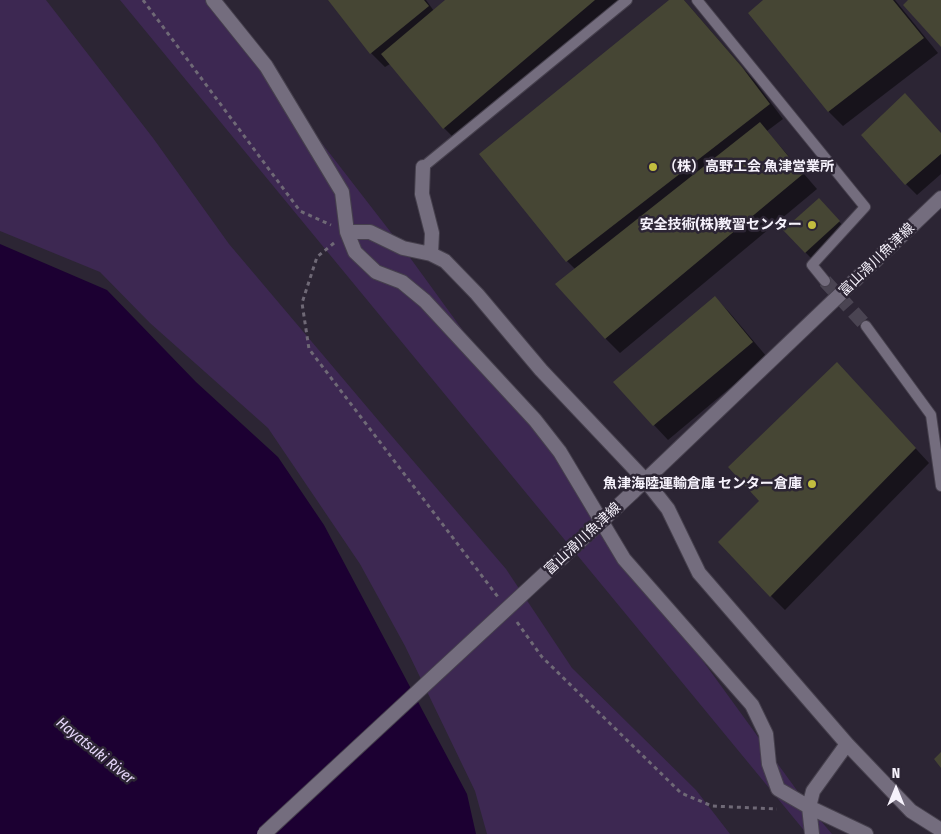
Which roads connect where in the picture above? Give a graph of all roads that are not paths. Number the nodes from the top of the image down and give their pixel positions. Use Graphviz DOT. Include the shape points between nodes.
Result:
graph roads {
  1 [pos="213,0"];
  2 [pos="627,0"];
  3 [pos="697,0"];
  4 [pos="423,167"];
  5 [pos="941,198"];
  6 [pos="347,232"];
  7 [pos="432,254"];
  8 [pos="826,281"];
  9 [pos="866,326"];
  10 [pos="646,481"];
  11 [pos="941,486"];
  12 [pos="848,744"];
  13 [pos="809,807"];
  14 [pos="941,830"];
  15 [pos="264,834"];
  16 [pos="812,834"];
  17 [pos="866,834"];
  1 -- 6 [label="street" via="266,66 342,192"];
  2 -- 4 [label="lane"];
  3 -- 8 [label="lane" via="865,207 812,265"];
  4 -- 7 [label="street" via="422,194 432,233"];
  5 -- 10 [label="street, 富山滑川魚津線"];
  6 -- 7 [label="street" via="370,232 403,248"];
  6 -- 13 [label="street" via="355,252 376,272 402,282 425,301 536,420 560,452 624,559 752,705 766,734 769,764 778,789"];
  7 -- 10 [label="street" via="445,261 477,294 541,370"];
  9 -- 11 [label="lane" via="930,414"];
  10 -- 12 [label="street" via="668,509 700,573"];
  10 -- 15 [label="street, 富山滑川魚津線, bridge"];
  12 -- 13 [label="street" via="813,791"];
  12 -- 14 [label="street" via="911,811"];
  13 -- 16 [label="street"];
  13 -- 17 [label="street"];
}
